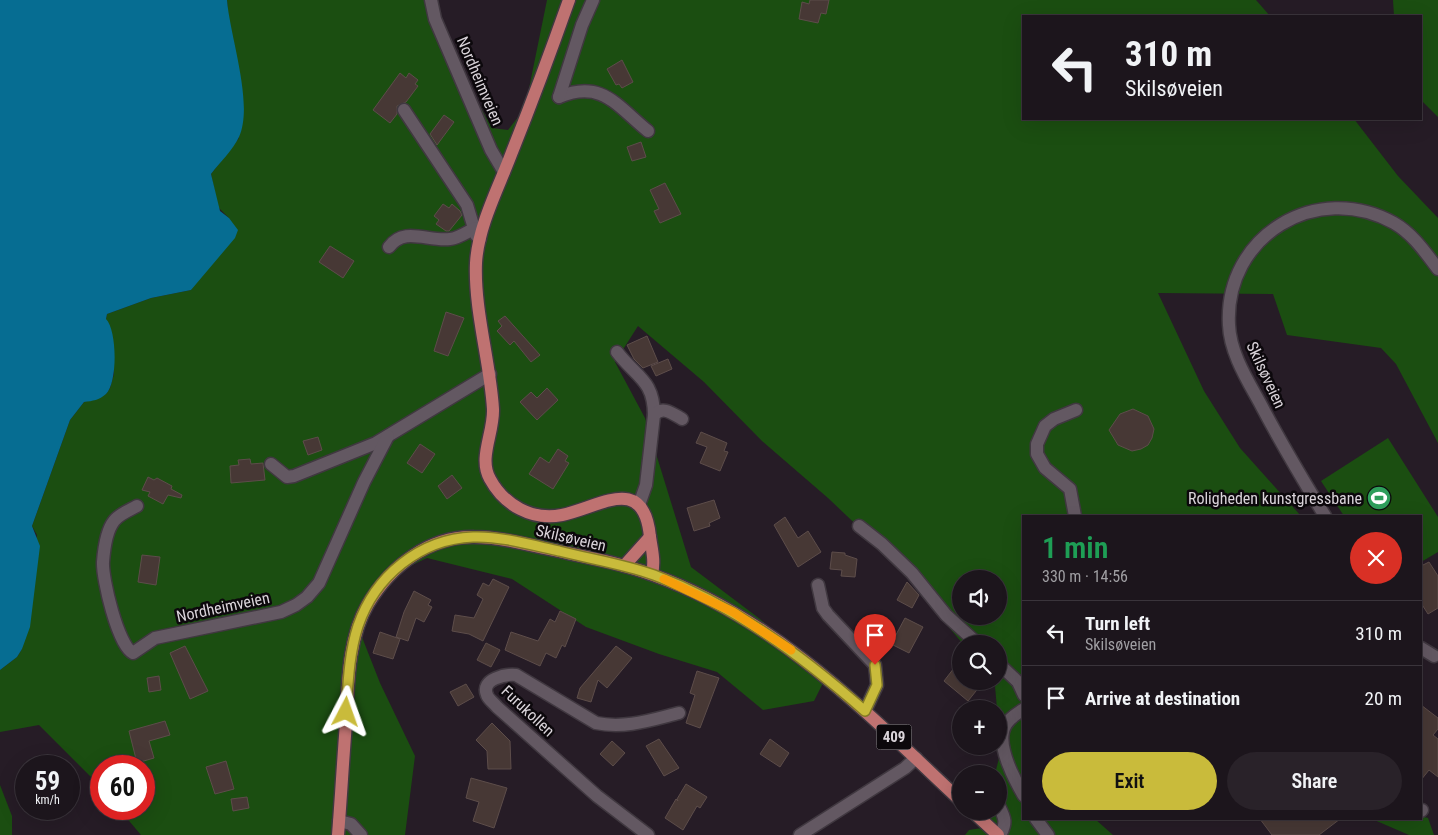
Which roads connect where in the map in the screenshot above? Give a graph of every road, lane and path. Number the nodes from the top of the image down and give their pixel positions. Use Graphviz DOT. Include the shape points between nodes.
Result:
graph roads {
  1 [pos="431,0"];
  2 [pos="569,0"];
  3 [pos="593,0"];
  4 [pos="404,110"];
  5 [pos="648,131"];
  6 [pos="504,172"];
  7 [pos="478,233"];
  8 [pos="389,248"];
  9 [pos="1438,270"];
  10 [pos="617,352"];
  11 [pos="490,374"];
  12 [pos="1076,410"];
  13 [pos="654,415"];
  14 [pos="682,419"];
  15 [pos="388,436"];
  16 [pos="270,464"];
  17 [pos="640,505"];
  18 [pos="137,506"];
  19 [pos="1075,515"];
  20 [pos="1325,515"];
  21 [pos="859,526"];
  22 [pos="650,537"];
  23 [pos="624,566"];
  24 [pos="652,574"];
  25 [pos="818,585"];
  26 [pos="968,635"];
  27 [pos="1422,649"];
  28 [pos="1434,656"];
  29 [pos="1007,672"];
  30 [pos="1022,691"];
  31 [pos="1022,710"];
  32 [pos="865,711"];
  33 [pos="679,713"];
  34 [pos="916,758"];
  35 [pos="952,787"];
  36 [pos="1022,791"];
  37 [pos="982,820"];
  38 [pos="1005,820"];
  39 [pos="1037,820"];
  40 [pos="339,822"];
  41 [pos="338,835"];
  42 [pos="360,835"];
  43 [pos="648,835"];
  44 [pos="800,835"];
  45 [pos="999,835"];
  46 [pos="1048,835"];
  1 -- 6 [label="street, Nordheimveien" via="435,18"];
  2 -- 6 [label="main road, Nordheimveien"];
  3 -- 5 [label="street" via="559,96 587,89 601,92"];
  4 -- 7 [label="street" via="467,205"];
  6 -- 7 [label="main road, Nordheimveien"];
  7 -- 8 [label="street" via="449,239 404,236"];
  7 -- 11 [label="main road, Nordheimveien" via="476,282"];
  9 -- 20 [label="street, Skilsøveien" via="1421,246 1396,224 1364,211 1328,208 1289,219 1273,230 1253,250 1237,276 1229,326 1238,359 1273,427"];
  10 -- 13 [label="street" via="650,388"];
  11 -- 15 [label="street"];
  11 -- 17 [label="main road, Nordheimveien" via="492,433 484,463 489,478 508,502 522,510 547,516 562,515 622,497"];
  12 -- 19 [label="street" via="1045,426 1037,444 1037,454 1045,468 1070,489"];
  13 -- 14 [label="street" via="665,410"];
  13 -- 17 [label="street" via="646,485"];
  15 -- 16 [label="street" via="294,476 287,477"];
  15 -- 18 [label="street, Nordheimveien" via="319,583 307,597 281,612 155,638 132,653 124,645 111,606 103,561 107,536 114,521"];
  17 -- 22 [label="main road" via="648,516"];
  21 -- 26 [label="street" via="912,573 946,616"];
  22 -- 23 [label="main road"];
  22 -- 24 [label="main road"];
  23 -- 24 [label="main road, Skilsøveien / 409"];
  23 -- 40 [label="main road, Skilsøveien / 409" via="515,542 474,537 450,539 431,546 395,569 368,605 353,643"];
  24 -- 32 [label="main road, Skilsøveien / 409" via="690,590 763,630 819,670"];
  25 -- 32 [label="street" via="823,608 875,665 877,685"];
  27 -- 28 [label="street"];
  29 -- 30 [label="street"];
  31 -- 36 [label="street" via="1009,719 1003,732 1005,753"];
  32 -- 34 [label="main road, Skilsøveien / 409"];
  33 -- 43 [label="street, Furukollen" via="625,726 611,726 596,724 516,674 497,677 486,690 497,707 597,796"];
  34 -- 35 [label="main road, Skilsøveien / 409"];
  34 -- 44 [label="street" via="906,768"];
  37 -- 45 [label="main road"];
  38 -- 45 [label="street"];
  39 -- 46 [label="street"];
  40 -- 41 [label="main road, Skilsøveien / 409"];
  40 -- 42 [label="street" via="351,824"];
}
